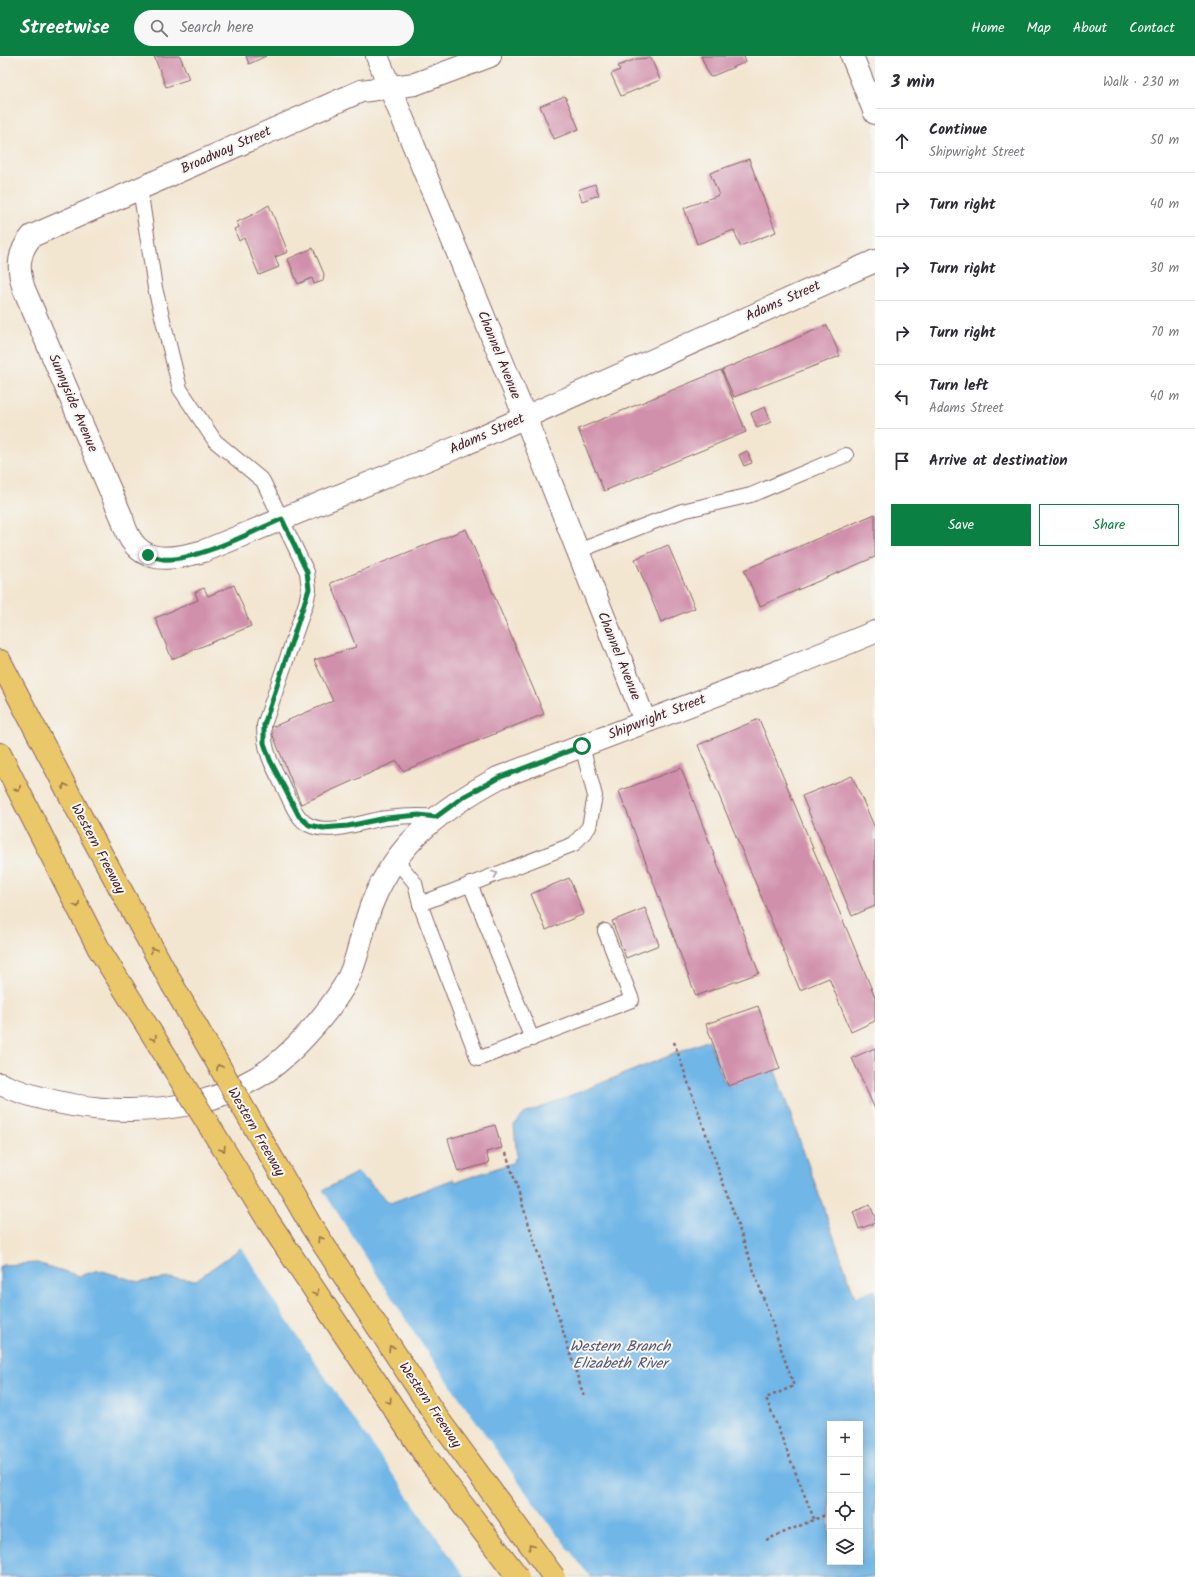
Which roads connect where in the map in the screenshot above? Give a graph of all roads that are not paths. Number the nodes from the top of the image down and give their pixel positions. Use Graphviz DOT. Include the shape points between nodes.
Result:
graph roads {
  1 [pos="378,56"];
  2 [pos="490,56"];
  3 [pos="852,56"];
  4 [pos="390,87"];
  5 [pos="875,113"];
  6 [pos="140,188"];
  7 [pos="875,261"];
  8 [pos="29,300"];
  9 [pos="525,417"];
  10 [pos="846,455"];
  11 [pos="117,505"];
  12 [pos="282,519"];
  13 [pos="578,551"];
  14 [pos="875,632"];
  15 [pos="0,661"];
  16 [pos="645,721"];
  17 [pos="582,746"];
  18 [pos="0,754"];
  19 [pos="436,817"];
  20 [pos="396,860"];
  21 [pos="470,884"];
  22 [pos="420,904"];
  23 [pos="605,931"];
  24 [pos="532,1039"];
  25 [pos="0,1084"];
  26 [pos="518,1577"];
  27 [pos="554,1577"];
  1 -- 4 [label="street, Channel Avenue"];
  2 -- 4 [label="street, Broadway Street" via="415,84"];
  3 -- 5 [label="street"];
  4 -- 6 [label="street, Broadway Street" via="361,91"];
  4 -- 9 [label="street, Channel Avenue"];
  6 -- 8 [label="street, Broadway Street" via="32,236 24,246 20,259 20,278"];
  6 -- 12 [label="lane" via="155,288 180,389 215,441 263,481"];
  7 -- 9 [label="street, Adams Street"];
  8 -- 11 [label="street, Sunnyside Avenue"];
  9 -- 12 [label="street, Adams Street"];
  9 -- 13 [label="street, Channel Avenue"];
  10 -- 13 [label="lane" via="751,495 682,511"];
  11 -- 12 [label="street, Adams Street" via="126,533 135,546 148,555 163,559 204,551"];
  12 -- 19 [label="lane" via="307,572 309,589 264,725 264,743 270,760 299,816 309,825 323,828 386,818 419,815"];
  13 -- 16 [label="street, Channel Avenue"];
  14 -- 16 [label="street, Shipwright Street"];
  27 -- 15 [label="highway, Western Freeway, one-way, bridge" via="436,1416 310,1224 172,984"];
  16 -- 17 [label="street, Shipwright Street"];
  17 -- 19 [label="street, Shipwright Street" via="498,778 463,797"];
  21 -- 17 [label="lane, one-way" via="574,844 589,826 595,796"];
  18 -- 26 [label="highway, one-way, bridge" via="99,949 269,1222 424,1455"];
  19 -- 20 [label="street, Shipwright Street" via="416,835"];
  20 -- 22 [label="lane" via="415,883"];
  20 -- 25 [label="street, Shipwright Street" via="372,902 363,937 342,989 310,1031 271,1068 255,1079 203,1101 145,1110 74,1106 28,1096"];
  21 -- 22 [label="lane"];
  21 -- 24 [label="lane"];
  22 -- 24 [label="lane" via="478,1059"];
  23 -- 24 [label="lane" via="632,1000"];
}
